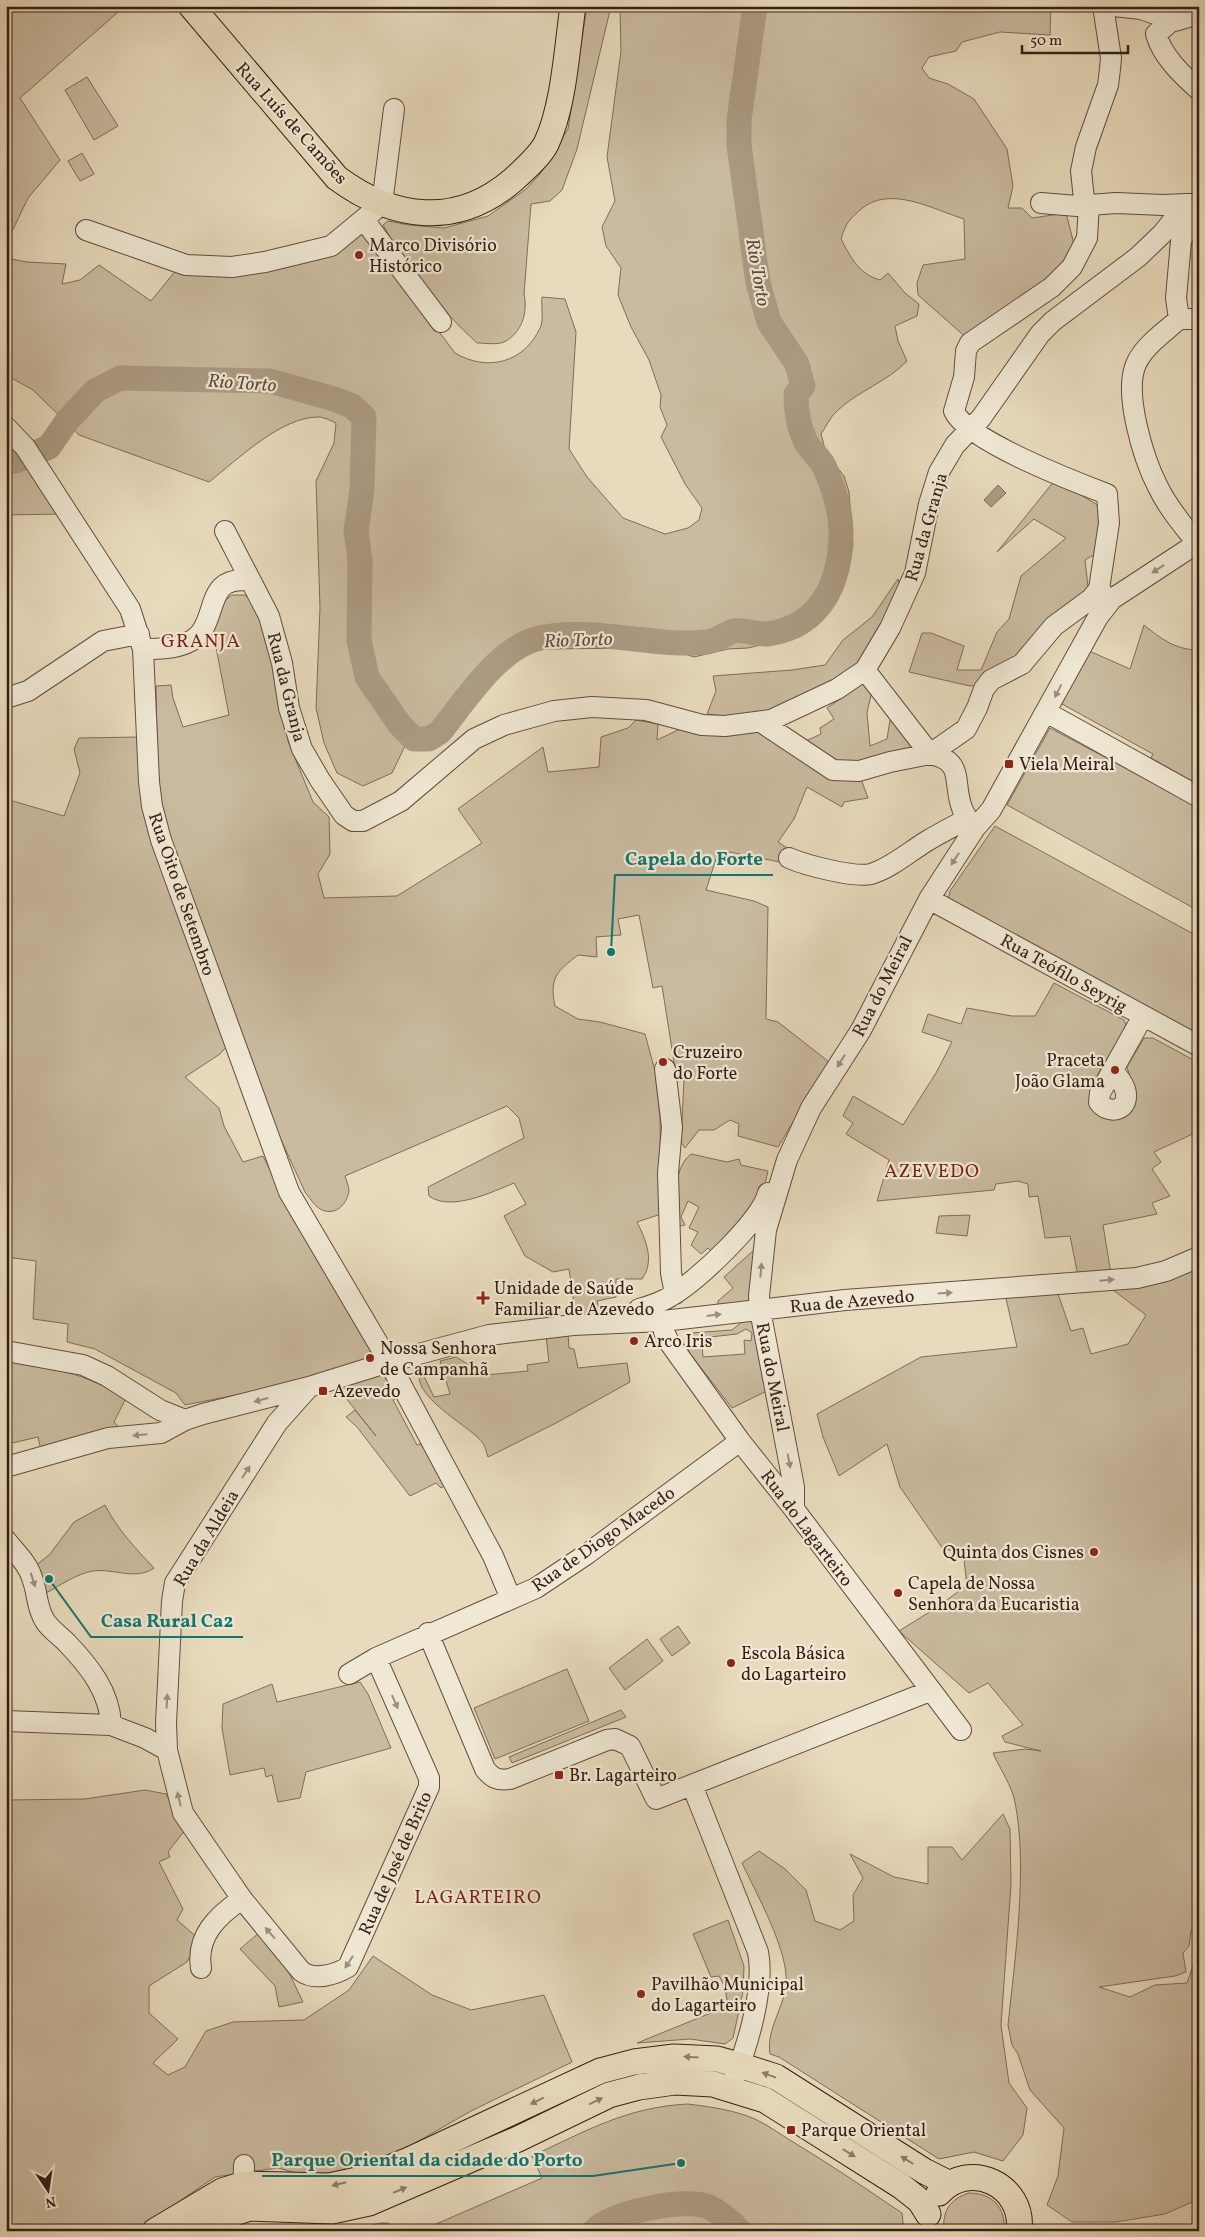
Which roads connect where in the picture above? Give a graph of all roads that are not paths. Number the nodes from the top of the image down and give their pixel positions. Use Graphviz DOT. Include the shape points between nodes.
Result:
graph roads {
  1 [pos="192,6"];
  2 [pos="573,6"];
  3 [pos="1103,6"];
  4 [pos="1114,6"];
  5 [pos="1199,14"];
  6 [pos="1169,20"];
  7 [pos="1199,90"];
  8 [pos="394,108"];
  9 [pos="1041,203"];
  10 [pos="1195,203"];
  11 [pos="1089,205"];
  12 [pos="373,212"];
  13 [pos="86,230"];
  14 [pos="1189,319"];
  15 [pos="441,322"];
  16 [pos="6,427"];
  17 [pos="970,429"];
  18 [pos="225,531"];
  19 [pos="1198,542"];
  20 [pos="251,581"];
  21 [pos="1104,595"];
  22 [pos="141,642"];
  23 [pos="865,670"];
  24 [pos="6,698"];
  25 [pos="1046,712"];
  26 [pos="761,722"];
  27 [pos="930,754"];
  28 [pos="1199,798"];
  29 [pos="971,824"];
  30 [pos="789,858"];
  31 [pos="929,899"];
  32 [pos="1142,1016"];
  33 [pos="1199,1046"];
  34 [pos="665,1069"];
  35 [pos="1113,1071"];
  36 [pos="783,1172"];
  37 [pos="766,1230"];
  38 [pos="1199,1257"];
  39 [pos="675,1294"];
  40 [pos="644,1307"];
  41 [pos="760,1310"];
  42 [pos="666,1321"];
  43 [pos="6,1351"];
  44 [pos="390,1362"];
  45 [pos="309,1388"];
  46 [pos="185,1420"];
  47 [pos="740,1441"];
  48 [pos="6,1467"];
  49 [pos="794,1509"];
  50 [pos="6,1540"];
  51 [pos="512,1599"];
  52 [pos="428,1633"];
  53 [pos="376,1658"];
  54 [pos="349,1674"];
  55 [pos="930,1691"];
  56 [pos="6,1721"];
  57 [pos="111,1725"];
  58 [pos="961,1730"];
  59 [pos="167,1750"];
  60 [pos="692,1785"];
  61 [pos="242,1899"];
  62 [pos="201,1968"];
  63 [pos="300,1971"];
  64 [pos="739,2065"];
  65 [pos="730,2088"];
  66 [pos="244,2175"];
  67 [pos="950,2184"];
  68 [pos="928,2223"];
  69 [pos="1025,2228"];
  70 [pos="154,2231"];
  71 [pos="185,2231"];
  72 [pos="204,2231"];
  1 -- 12 [label="main road, Rua Luís de Camões" via="337,178 360,195"];
  2 -- 12 [label="main road, Rua Luís de Camões" via="552,128 545,145 524,171 496,194 471,208 429,214 401,210"];
  3 -- 11 [label="street" via="1111,58 1108,84 1081,171 1084,198"];
  4 -- 6 [label="street" via="1141,9"];
  5 -- 6 [label="street"];
  6 -- 7 [label="street" via="1156,34 1158,40 1166,55"];
  8 -- 12 [label="street"];
  9 -- 11 [label="street"];
  10 -- 11 [label="street"];
  10 -- 14 [label="street" via="1180,241 1176,298"];
  10 -- 17 [label="street, Rua da Granja" via="1138,257 1040,334"];
  11 -- 17 [label="street" via="1087,238 1072,267 1052,287 970,343 954,411"];
  12 -- 13 [label="street" via="331,246 232,267 186,265"];
  12 -- 15 [label="street"];
  14 -- 19 [label="street" via="1145,350 1136,363 1133,397 1142,445 1157,486 1173,514"];
  16 -- 22 [label="street, Rua Oito de Setembro" via="25,447 130,609"];
  17 -- 21 [label="street" via="1068,479 1107,494 1109,523"];
  17 -- 23 [label="street, Rua da Granja" via="955,445 940,472 929,504 915,573 890,628"];
  18 -- 20 [label="street, Rua da Granja"];
  19 -- 21 [label="street, Rua do Meiral, one-way"];
  20 -- 22 [label="street" via="238,579 226,584 215,595 205,626 189,642 168,648"];
  20 -- 26 [label="street, Rua da Granja" via="269,616 282,663 289,708 302,749 344,814 353,821 363,821 401,801 474,739 504,725 554,711 620,708 646,710 702,725"];
  21 -- 25 [label="street, Rua do Meiral, one-way" via="1098,617"];
  21 -- 27 [label="street" via="1092,598 1054,626 1022,664 991,680 966,729"];
  22 -- 24 [label="street" via="103,641 28,690"];
  22 -- 44 [label="street, Rua Oito de Setembro" via="149,782 161,840 286,1185"];
  23 -- 26 [label="street, Rua da Granja" via="802,707"];
  23 -- 27 [label="street"];
  25 -- 28 [label="street"];
  25 -- 29 [label="street, Rua do Meiral" via="991,810"];
  26 -- 27 [label="street" via="833,770 859,771"];
  27 -- 29 [label="street" via="940,756 955,769 961,806"];
  29 -- 30 [label="street" via="927,840 890,865 870,874 837,871"];
  29 -- 31 [label="street, Rua do Meiral, one-way"];
  31 -- 32 [label="street, Rua Teófilo Seyrig"];
  31 -- 36 [label="street, Rua do Meiral, one-way" via="861,1030 812,1108"];
  32 -- 33 [label="street, Rua Teófilo Seyrig"];
  32 -- 35 [label="street"];
  34 -- 39 [label="street" via="672,1127 668,1173 671,1273"];
  36 -- 37 [label="street, Rua do Meiral"];
  36 -- 39 [label="street" via="770,1186 766,1203 741,1234"];
  41 -- 37 [label="street, Rua do Meiral, one-way"];
  37 -- 42 [label="street"];
  41 -- 38 [label="street, Rua de Azevedo, one-way" via="845,1300 1137,1278 1166,1271"];
  39 -- 40 [label="street"];
  42 -- 41 [label="street, Rua de Azevedo, one-way"];
  41 -- 49 [label="street, Rua do Meiral, one-way" via="794,1487"];
  42 -- 44 [label="street, Rua de Azevedo" via="573,1324 489,1335"];
  42 -- 47 [label="street, Rua do Lagarteiro" via="664,1332 669,1342"];
  43 -- 46 [label="street" via="83,1365 107,1376 160,1410"];
  44 -- 45 [label="street, Rua de Azevedo"];
  44 -- 51 [label="street, Rua Oito de Setembro" via="493,1556"];
  45 -- 46 [label="street, Rua de Azevedo, one-way"];
  59 -- 45 [label="street, Rua da Aldeia, one-way" via="175,1583 277,1423"];
  46 -- 48 [label="street, Rua de Azevedo, one-way" via="161,1433 108,1438"];
  47 -- 49 [label="street, Rua do Lagarteiro"];
  47 -- 51 [label="street, Rua de Diogo Macedo" via="587,1554 536,1588"];
  49 -- 55 [label="street, Rua do Lagarteiro"];
  50 -- 57 [label="street, one-way" via="29,1569 36,1600 46,1623 83,1660 102,1688 111,1712"];
  51 -- 52 [label="street, Rua de Diogo Macedo"];
  52 -- 53 [label="street, Rua de Diogo Macedo"];
  52 -- 60 [label="street" via="490,1776 497,1780 510,1779 615,1739 630,1746 656,1799"];
  53 -- 54 [label="street, Rua de Diogo Macedo"];
  53 -- 63 [label="street, Rua de José de Brito, one-way" via="429,1778 428,1794 348,1967 340,1972 314,1977"];
  55 -- 58 [label="street, Rua do Lagarteiro"];
  55 -- 60 [label="street"];
  56 -- 57 [label="street"];
  57 -- 59 [label="street"];
  61 -- 59 [label="street, Rua da Aldeia, one-way" via="183,1813"];
  60 -- 64 [label="street" via="758,1952 761,1968 761,1982"];
  61 -- 62 [label="street" via="208,1930 199,1957"];
  63 -- 61 [label="street, Rua da Aldeia, one-way"];
  64 -- 65 [label="street"];
  64 -- 66 [label="main road, one-way" via="717,2059 674,2056 600,2071 362,2179 329,2186"];
  67 -- 64 [label="main road, one-way" via="924,2171 776,2077"];
  65 -- 68 [label="main road, one-way" via="765,2100 893,2181 920,2201"];
  72 -- 65 [label="main road, one-way" via="232,2214 250,2208 332,2211 370,2203 518,2139 609,2095 675,2082"];
  66 -- 70 [label="main road"];
  66 -- 71 [label="street" via="242,2200 238,2204"];
  67 -- 68 [label="main road" via="940,2192"];
  67 -- 69 [label="main road" via="976,2177 996,2183 1012,2196"];
}
